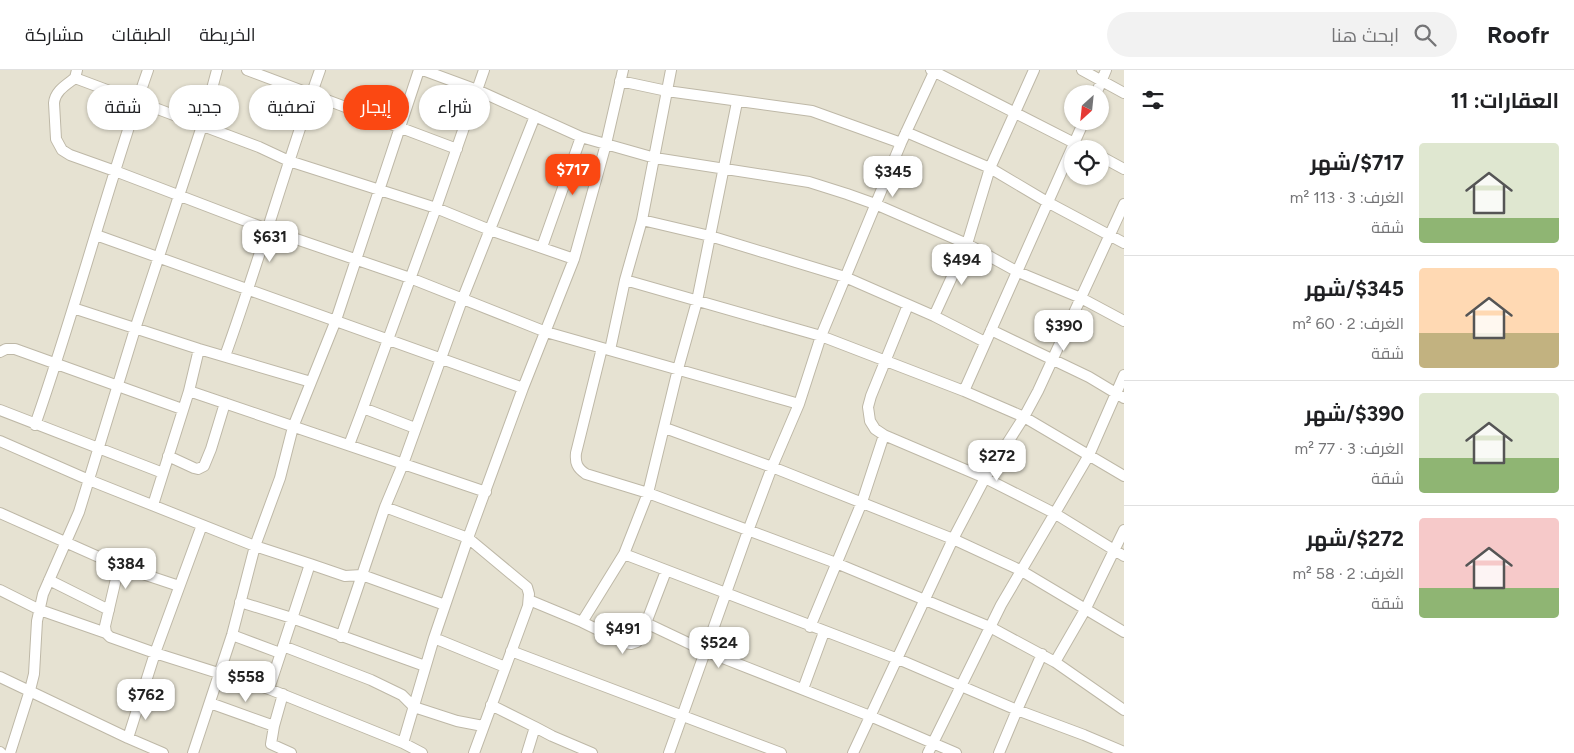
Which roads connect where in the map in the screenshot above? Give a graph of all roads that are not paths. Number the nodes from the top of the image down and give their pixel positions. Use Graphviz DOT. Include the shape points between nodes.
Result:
graph roads {
  1 [pos="148,70"];
  2 [pos="217,70"];
  3 [pos="247,70"];
  4 [pos="320,70"];
  5 [pos="419,70"];
  6 [pos="423,70"];
  7 [pos="484,70"];
  8 [pos="623,70"];
  9 [pos="671,70"];
  10 [pos="1034,70"];
  11 [pos="1082,70"];
  12 [pos="1106,70"];
  13 [pos="933,71"];
  14 [pos="76,74"];
  15 [pos="1102,80"];
  16 [pos="620,81"];
  17 [pos="102,85"];
  18 [pos="142,85"];
  19 [pos="213,85"];
  20 [pos="285,85"];
  21 [pos="315,85"];
  22 [pos="464,85"];
  23 [pos="479,85"];
  24 [pos="1100,85"];
  25 [pos="667,91"];
  26 [pos="1124,93"];
  27 [pos="490,96"];
  28 [pos="409,101"];
  29 [pos="737,102"];
  30 [pos="1014,112"];
  31 [pos="535,116"];
  32 [pos="128,130"];
  33 [pos="201,130"];
  34 [pos="213,130"];
  35 [pos="299,130"];
  36 [pos="399,130"];
  37 [pos="405,130"];
  38 [pos="463,130"];
  39 [pos="906,132"];
  40 [pos="581,137"];
  41 [pos="1069,140"];
  42 [pos="901,143"];
  43 [pos="606,144"];
  44 [pos="457,149"];
  45 [pos="655,158"];
  46 [pos="289,161"];
  47 [pos="1109,161"];
  48 [pos="990,168"];
  49 [pos="1064,168"];
  50 [pos="722,169"];
  51 [pos="1124,169"];
  52 [pos="115,170"];
  53 [pos="379,188"];
  54 [pos="180,196"];
  55 [pos="1049,203"];
  56 [pos="875,204"];
  57 [pos="1124,204"];
  58 [pos="436,208"];
  59 [pos="642,220"];
  60 [pos="267,229"];
  61 [pos="490,230"];
  62 [pos="96,235"];
  63 [pos="1111,235"];
  64 [pos="710,236"];
  65 [pos="1124,243"];
  66 [pos="967,244"];
  67 [pos="542,247"];
  68 [pos="574,258"];
  69 [pos="159,259"];
  70 [pos="355,259"];
  71 [pos="1018,272"];
  72 [pos="845,277"];
  73 [pos="410,278"];
  74 [pos="626,280"];
  75 [pos="249,291"];
  76 [pos="1081,298"];
  77 [pos="462,300"];
  78 [pos="697,301"];
  79 [pos="908,305"];
  80 [pos="73,308"];
  81 [pos="934,316"];
  82 [pos="336,320"];
  83 [pos="1124,321"];
  84 [pos="135,329"];
  85 [pos="991,330"];
  86 [pos="546,332"];
  87 [pos="821,336"];
  88 [pos="389,339"];
  89 [pos="985,342"];
  90 [pos="199,349"];
  91 [pos="606,349"];
  92 [pos="0,352"];
  93 [pos="225,356"];
  94 [pos="441,359"];
  95 [pos="885,360"];
  96 [pos="1053,360"];
  97 [pos="56,364"];
  98 [pos="678,369"];
  99 [pos="1124,375"];
  100 [pos="311,382"];
  101 [pos="118,385"];
  102 [pos="523,388"];
  103 [pos="188,391"];
  104 [pos="964,391"];
  105 [pos="1120,396"];
  106 [pos="225,403"];
  107 [pos="798,404"];
  108 [pos="363,408"];
  109 [pos="182,409"];
  110 [pos="0,410"];
  111 [pos="1024,417"];
  112 [pos="35,425"];
  113 [pos="293,427"];
  114 [pos="415,428"];
  115 [pos="665,428"];
  116 [pos="884,435"];
  117 [pos="0,441"];
  118 [pos="350,446"];
  119 [pos="98,448"];
  120 [pos="1089,454"];
  121 [pos="168,456"];
  122 [pos="403,464"];
  123 [pos="772,467"];
  124 [pos="163,473"];
  125 [pos="1124,476"];
  126 [pos="985,478"];
  127 [pos="89,480"];
  128 [pos="486,492"];
  129 [pos="648,494"];
  130 [pos="862,502"];
  131 [pos="153,504"];
  132 [pos="386,507"];
  133 [pos="0,513"];
  134 [pos="1054,513"];
  135 [pos="202,525"];
  136 [pos="1124,530"];
  137 [pos="748,531"];
  138 [pos="468,538"];
  139 [pos="953,539"];
  140 [pos="66,544"];
  141 [pos="255,546"];
  142 [pos="1113,550"];
  143 [pos="624,554"];
  144 [pos="1124,556"];
  145 [pos="836,563"];
  146 [pos="310,564"];
  147 [pos="118,566"];
  148 [pos="1020,570"];
  149 [pos="666,571"];
  150 [pos="362,575"];
  151 [pos="49,580"];
  152 [pos="179,586"];
  153 [pos="0,590"];
  154 [pos="727,593"];
  155 [pos="529,600"];
  156 [pos="925,600"];
  157 [pos="240,602"];
  158 [pos="445,605"];
  159 [pos="40,610"];
  160 [pos="109,610"];
  161 [pos="1085,610"];
  162 [pos="292,618"];
  163 [pos="582,622"];
  164 [pos="646,623"];
  165 [pos="810,627"];
  166 [pos="990,627"];
  167 [pos="824,632"];
  168 [pos="1124,632"];
  169 [pos="106,633"];
  170 [pos="232,635"];
  171 [pos="341,637"];
  172 [pos="434,638"];
  173 [pos="281,649"];
  174 [pos="511,651"];
  175 [pos="706,651"];
  176 [pos="155,653"];
  177 [pos="1042,654"];
  178 [pos="898,659"];
  179 [pos="1056,662"];
  180 [pos="425,666"];
  181 [pos="505,667"];
  182 [pos="219,673"];
  183 [pos="0,677"];
  184 [pos="961,686"];
  185 [pos="269,689"];
  186 [pos="802,689"];
  187 [pos="30,690"];
  188 [pos="283,694"];
  189 [pos="210,702"];
  190 [pos="491,704"];
  191 [pos="414,707"];
  192 [pos="1017,710"];
  193 [pos="1124,710"];
  194 [pos="681,716"];
  195 [pos="870,716"];
  196 [pos="274,726"];
  197 [pos="483,726"];
  198 [pos="536,727"];
  199 [pos="128,738"];
  200 [pos="403,743"];
  201 [pos="269,748"];
  202 [pos="930,748"];
  203 [pos="1124,752"];
  204 [pos="10,753"];
  205 [pos="163,753"];
  206 [pos="193,753"];
  207 [pos="291,753"];
  208 [pos="422,753"];
  209 [pos="474,753"];
  210 [pos="527,753"];
  211 [pos="592,753"];
  212 [pos="669,753"];
  213 [pos="782,753"];
  214 [pos="853,753"];
  215 [pos="956,753"];
  216 [pos="999,753"];
  1 -- 18 [label="street"];
  2 -- 19 [label="street"];
  3 -- 20 [label="street"];
  4 -- 21 [label="street"];
  5 -- 28 [label="street"];
  6 -- 22 [label="street"];
  7 -- 23 [label="street"];
  8 -- 16 [label="street"];
  9 -- 25 [label="street"];
  10 -- 30 [label="street"];
  11 -- 15 [label="street"];
  12 -- 15 [label="street"];
  13 -- 30 [label="street"];
  13 -- 39 [label="street"];
  14 -- 17 [label="street"];
  14 -- 52 [label="street" via="55,97 58,145 70,155"];
  15 -- 24 [label="street"];
  15 -- 26 [label="street"];
  16 -- 25 [label="street"];
  16 -- 43 [label="street"];
  25 -- 29 [label="street"];
  25 -- 45 [label="street"];
  27 -- 31 [label="street"];
  29 -- 42 [label="street" via="812,111"];
  29 -- 50 [label="street"];
  30 -- 41 [label="street"];
  30 -- 48 [label="street"];
  31 -- 40 [label="street"];
  31 -- 61 [label="street"];
  32 -- 52 [label="street"];
  33 -- 54 [label="street"];
  34 -- 46 [label="street"];
  35 -- 46 [label="street"];
  36 -- 53 [label="street"];
  37 -- 44 [label="street"];
  38 -- 44 [label="street"];
  39 -- 42 [label="street"];
  39 -- 48 [label="street"];
  40 -- 43 [label="street"];
  40 -- 67 [label="street"];
  42 -- 56 [label="street"];
  43 -- 45 [label="street"];
  43 -- 68 [label="street"];
  44 -- 58 [label="street"];
  45 -- 50 [label="street"];
  45 -- 59 [label="street"];
  46 -- 53 [label="street"];
  46 -- 60 [label="street"];
  47 -- 51 [label="street"];
  48 -- 55 [label="street"];
  48 -- 66 [label="street"];
  49 -- 55 [label="street"];
  50 -- 56 [label="street" via="809,182"];
  50 -- 64 [label="street"];
  52 -- 54 [label="street"];
  52 -- 62 [label="street"];
  53 -- 58 [label="street"];
  53 -- 70 [label="street"];
  54 -- 60 [label="street"];
  54 -- 69 [label="street"];
  55 -- 63 [label="street"];
  55 -- 71 [label="street"];
  56 -- 66 [label="street"];
  56 -- 72 [label="street"];
  57 -- 63 [label="street"];
  58 -- 61 [label="street"];
  58 -- 73 [label="street"];
  59 -- 64 [label="street"];
  59 -- 74 [label="street"];
  60 -- 70 [label="street"];
  60 -- 75 [label="street"];
  61 -- 67 [label="street"];
  61 -- 77 [label="street"];
  62 -- 69 [label="street"];
  62 -- 80 [label="street"];
  63 -- 65 [label="street"];
  63 -- 76 [label="street"];
  64 -- 72 [label="street"];
  64 -- 78 [label="street"];
  66 -- 71 [label="street"];
  66 -- 81 [label="street"];
  67 -- 68 [label="street"];
  68 -- 86 [label="street"];
  69 -- 75 [label="street"];
  69 -- 84 [label="street"];
  70 -- 73 [label="street"];
  70 -- 82 [label="street"];
  71 -- 76 [label="street"];
  71 -- 85 [label="street"];
  72 -- 79 [label="street"];
  72 -- 87 [label="street"];
  73 -- 77 [label="street"];
  73 -- 88 [label="street"];
  74 -- 78 [label="street"];
  74 -- 91 [label="street"];
  75 -- 82 [label="street"];
  75 -- 93 [label="street"];
  76 -- 83 [label="street"];
  76 -- 96 [label="street"];
  77 -- 86 [label="street"];
  77 -- 94 [label="street"];
  78 -- 87 [label="street"];
  78 -- 98 [label="street"];
  79 -- 81 [label="street"];
  79 -- 95 [label="street"];
  80 -- 84 [label="street"];
  80 -- 97 [label="street"];
  81 -- 89 [label="street"];
  82 -- 88 [label="street"];
  82 -- 100 [label="street"];
  84 -- 90 [label="street"];
  84 -- 101 [label="street"];
  85 -- 89 [label="street"];
  85 -- 96 [label="street"];
  86 -- 91 [label="street"];
  86 -- 102 [label="street"];
  87 -- 95 [label="street"];
  87 -- 107 [label="street"];
  88 -- 94 [label="street"];
  88 -- 108 [label="street"];
  89 -- 104 [label="street"];
  90 -- 93 [label="street"];
  90 -- 103 [label="street"];
  91 -- 98 [label="street"];
  91 -- 129 [label="street" via="575,460 586,474"];
  92 -- 97 [label="street" via="16,350"];
  93 -- 100 [label="street"];
  94 -- 102 [label="street"];
  94 -- 114 [label="street"];
  95 -- 104 [label="street"];
  95 -- 116 [label="street" via="868,407 870,421"];
  96 -- 105 [label="street"];
  96 -- 111 [label="street"];
  97 -- 101 [label="street"];
  97 -- 112 [label="street"];
  98 -- 107 [label="street"];
  98 -- 115 [label="street"];
  99 -- 105 [label="street"];
  100 -- 113 [label="street"];
  101 -- 109 [label="street"];
  101 -- 119 [label="street"];
  102 -- 128 [label="street"];
  103 -- 106 [label="street"];
  103 -- 109 [label="street"];
  104 -- 111 [label="street"];
  105 -- 120 [label="street"];
  106 -- 113 [label="street"];
  106 -- 121 [label="street" via="204,466 198,469"];
  107 -- 123 [label="street"];
  108 -- 114 [label="street"];
  108 -- 118 [label="street"];
  109 -- 121 [label="street"];
  110 -- 112 [label="street"];
  111 -- 120 [label="street"];
  111 -- 126 [label="street"];
  112 -- 119 [label="street"];
  113 -- 118 [label="street"];
  113 -- 141 [label="street" via="280,478"];
  114 -- 122 [label="street"];
  115 -- 123 [label="street"];
  115 -- 129 [label="street"];
  116 -- 126 [label="street"];
  116 -- 130 [label="street"];
  117 -- 127 [label="street"];
  118 -- 122 [label="street"];
  119 -- 124 [label="street"];
  119 -- 127 [label="street"];
  120 -- 125 [label="street"];
  120 -- 134 [label="street"];
  121 -- 124 [label="street"];
  122 -- 128 [label="street"];
  122 -- 132 [label="street"];
  123 -- 130 [label="street"];
  123 -- 137 [label="street"];
  124 -- 131 [label="street"];
  126 -- 134 [label="street"];
  126 -- 139 [label="street"];
  127 -- 131 [label="street"];
  127 -- 140 [label="street"];
  128 -- 138 [label="street"];
  129 -- 137 [label="street"];
  129 -- 143 [label="street"];
  130 -- 139 [label="street"];
  130 -- 145 [label="street"];
  131 -- 135 [label="street"];
  132 -- 138 [label="street"];
  132 -- 150 [label="street"];
  133 -- 140 [label="street"];
  134 -- 142 [label="street"];
  134 -- 148 [label="street"];
  135 -- 141 [label="street"];
  135 -- 152 [label="street"];
  136 -- 142 [label="street"];
  137 -- 145 [label="street"];
  137 -- 154 [label="street"];
  138 -- 155 [label="street" via="527,587"];
  138 -- 158 [label="street"];
  139 -- 148 [label="street"];
  139 -- 156 [label="street"];
  140 -- 147 [label="street"];
  140 -- 151 [label="street"];
  141 -- 146 [label="street"];
  141 -- 157 [label="street"];
  142 -- 144 [label="street"];
  142 -- 161 [label="street"];
  143 -- 149 [label="street"];
  143 -- 163 [label="street"];
  145 -- 156 [label="street"];
  145 -- 165 [label="street"];
  146 -- 150 [label="street" via="345,576"];
  146 -- 162 [label="street"];
  147 -- 152 [label="street"];
  147 -- 160 [label="street"];
  148 -- 161 [label="street"];
  148 -- 166 [label="street"];
  149 -- 154 [label="street"];
  149 -- 164 [label="street"];
  150 -- 158 [label="street"];
  150 -- 171 [label="street"];
  151 -- 159 [label="street"];
  151 -- 160 [label="street"];
  152 -- 176 [label="street"];
  153 -- 159 [label="street"];
  154 -- 165 [label="street"];
  154 -- 175 [label="street"];
  155 -- 163 [label="street"];
  155 -- 174 [label="street"];
  156 -- 166 [label="street"];
  156 -- 178 [label="street"];
  157 -- 162 [label="street"];
  157 -- 170 [label="street"];
  158 -- 172 [label="street"];
  159 -- 169 [label="street"];
  159 -- 187 [label="street"];
  160 -- 169 [label="street"];
  161 -- 168 [label="street"];
  161 -- 179 [label="street"];
  162 -- 171 [label="street"];
  162 -- 173 [label="street"];
  163 -- 164 [label="street" via="631,644 639,640"];
  164 -- 175 [label="street"];
  165 -- 167 [label="street"];
  166 -- 177 [label="street"];
  166 -- 184 [label="street"];
  167 -- 178 [label="street"];
  167 -- 186 [label="street"];
  169 -- 176 [label="street" via="120,642"];
  170 -- 173 [label="street"];
  170 -- 182 [label="street"];
  171 -- 180 [label="street"];
  172 -- 180 [label="street"];
  172 -- 181 [label="street"];
  173 -- 185 [label="street"];
  173 -- 191 [label="street" via="378,683 402,695"];
  174 -- 181 [label="street"];
  174 -- 194 [label="street"];
  175 -- 186 [label="street"];
  175 -- 194 [label="street"];
  176 -- 182 [label="street"];
  176 -- 199 [label="street"];
  177 -- 179 [label="street"];
  177 -- 192 [label="street"];
  178 -- 184 [label="street"];
  178 -- 195 [label="street"];
  179 -- 193 [label="street"];
  180 -- 191 [label="street"];
  181 -- 190 [label="street"];
  182 -- 185 [label="street"];
  182 -- 189 [label="street"];
  183 -- 187 [label="street"];
  184 -- 192 [label="street"];
  184 -- 202 [label="street"];
  185 -- 188 [label="street"];
  186 -- 195 [label="street"];
  187 -- 199 [label="street"];
  187 -- 204 [label="street"];
  188 -- 196 [label="street"];
  188 -- 200 [label="street"];
  189 -- 196 [label="street"];
  189 -- 206 [label="street"];
  190 -- 197 [label="street"];
  190 -- 198 [label="street"];
  191 -- 197 [label="street"];
  191 -- 200 [label="street"];
  192 -- 203 [label="street"];
  192 -- 216 [label="street"];
  194 -- 212 [label="street"];
  194 -- 213 [label="street"];
  195 -- 202 [label="street"];
  195 -- 214 [label="street"];
  196 -- 201 [label="street"];
  197 -- 209 [label="street"];
  198 -- 210 [label="street"];
  198 -- 211 [label="street"];
  199 -- 205 [label="street"];
  200 -- 208 [label="street"];
  201 -- 207 [label="street"];
  202 -- 215 [label="street"];
}
